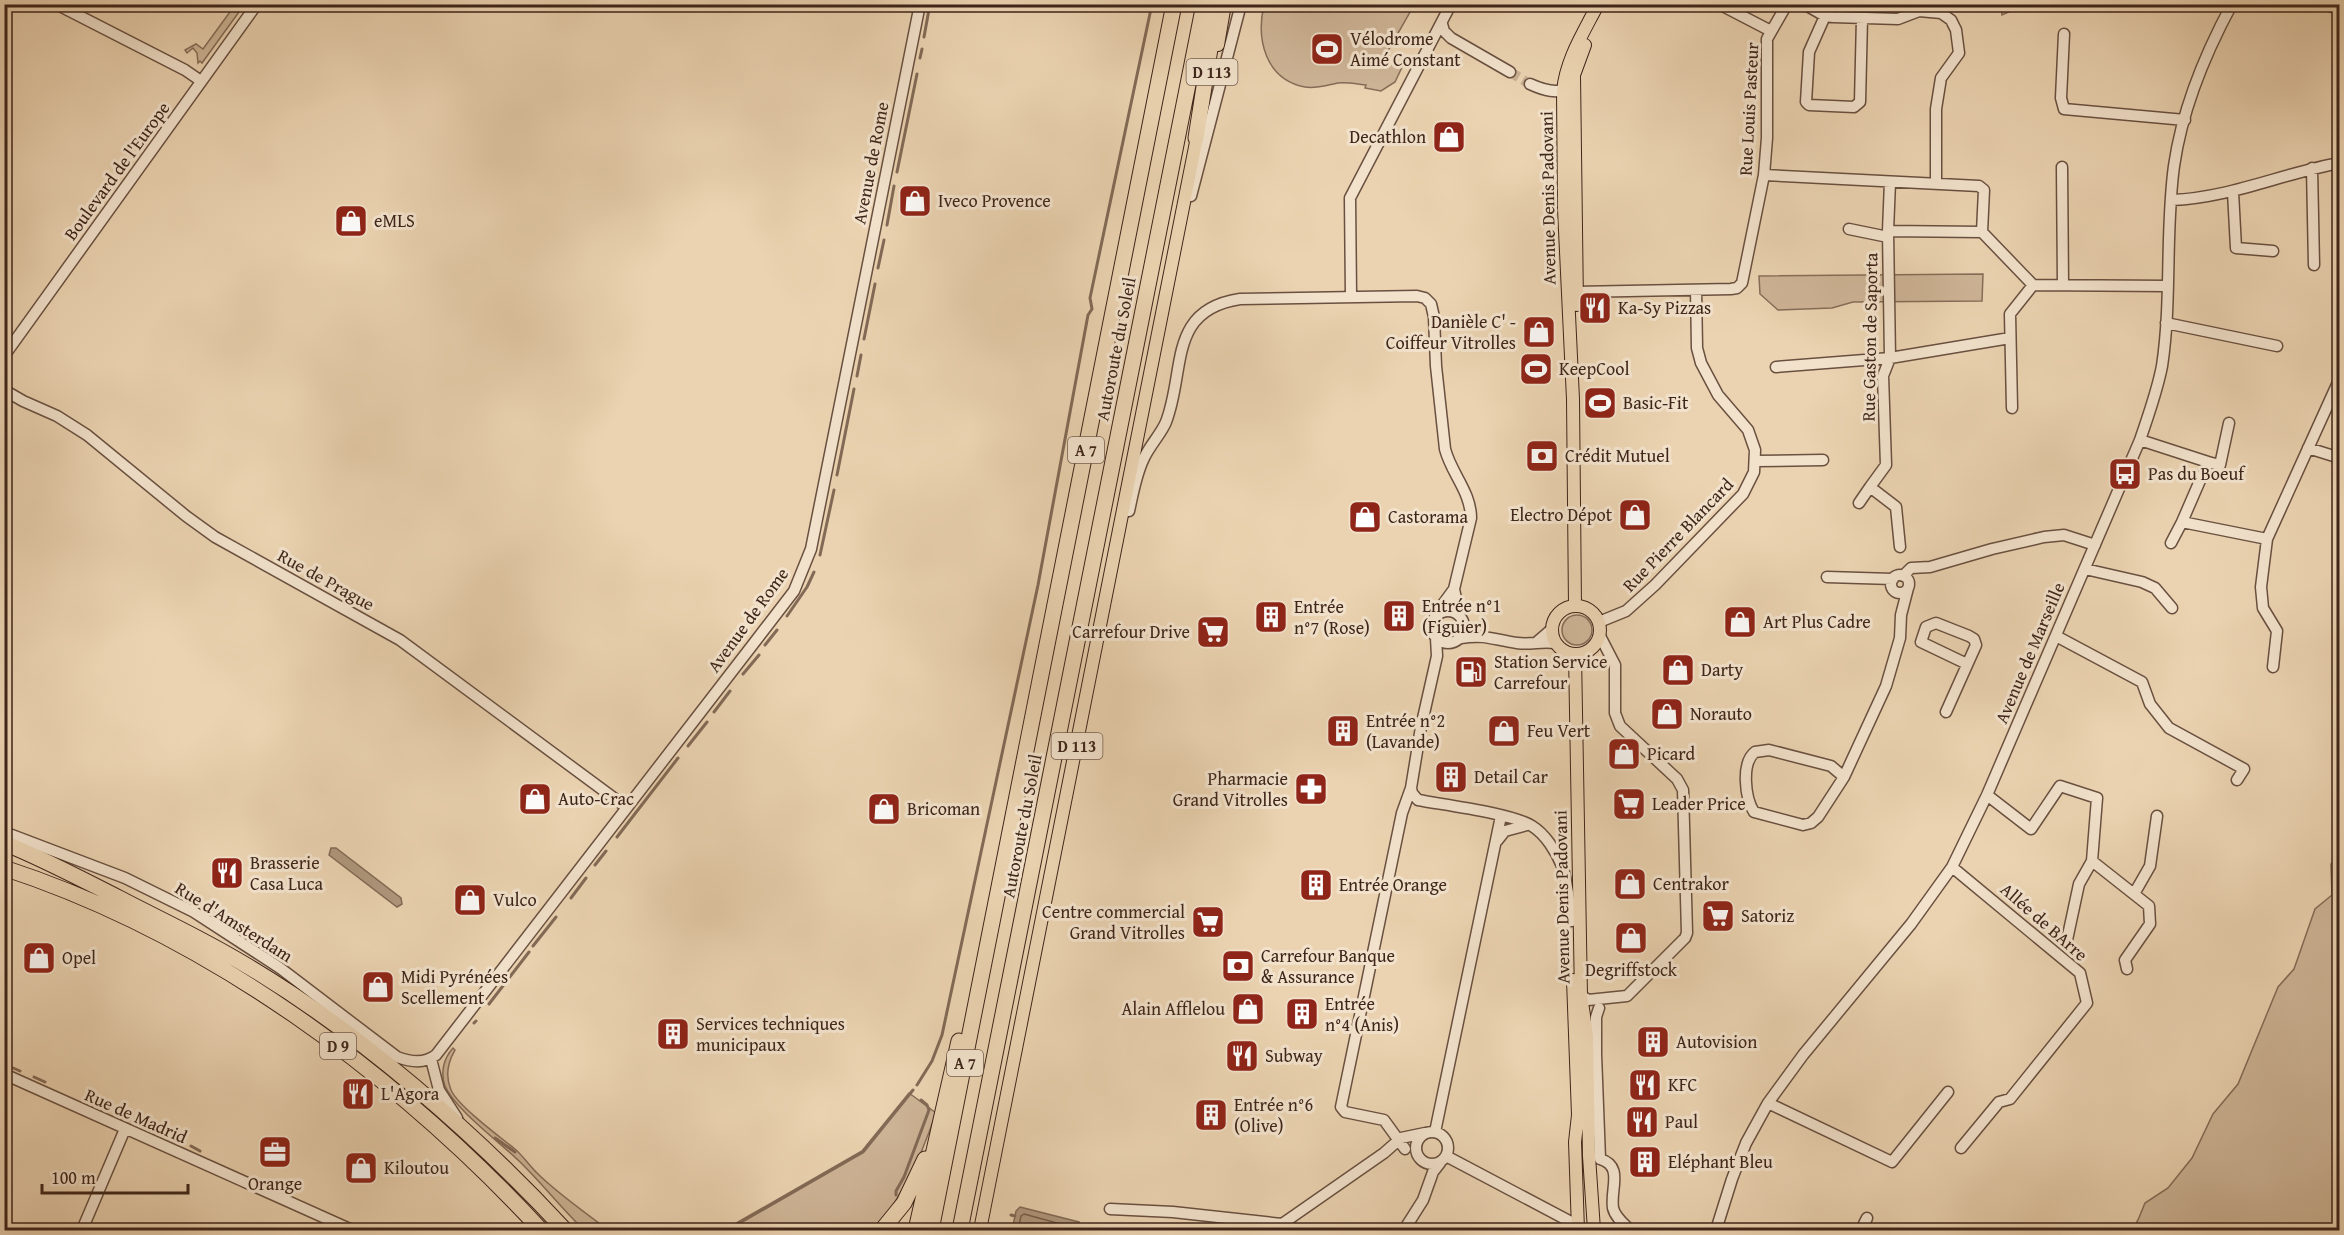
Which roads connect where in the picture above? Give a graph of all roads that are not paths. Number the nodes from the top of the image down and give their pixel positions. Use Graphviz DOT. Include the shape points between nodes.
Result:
graph roads {
  1 [pos="56,4"];
  2 [pos="257,4"];
  3 [pos="920,4"];
  4 [pos="1174,4"];
  5 [pos="1204,4"];
  6 [pos="1217,4"];
  7 [pos="1225,4"];
  8 [pos="1241,4"];
  9 [pos="1450,4"];
  10 [pos="1598,4"];
  11 [pos="1606,4"];
  12 [pos="1719,4"];
  13 [pos="1787,4"];
  14 [pos="1804,4"];
  15 [pos="2220,4"];
  16 [pos="2232,4"];
  17 [pos="1825,16"];
  18 [pos="1862,18"];
  19 [pos="1442,24"];
  20 [pos="2220,26"];
  21 [pos="1772,31"];
  22 [pos="2064,34"];
  23 [pos="1510,72"];
  24 [pos="201,81"];
  25 [pos="1574,82"];
  26 [pos="1533,85"];
  27 [pos="1563,91"];
  28 [pos="2185,120"];
  29 [pos="1196,138"];
  30 [pos="2340,164"];
  31 [pos="2062,167"];
  32 [pos="2312,168"];
  33 [pos="1764,175"];
  34 [pos="1890,182"];
  35 [pos="1936,183"];
  36 [pos="2233,192"];
  37 [pos="2172,200"];
  38 [pos="1849,229"];
  39 [pos="1982,232"];
  40 [pos="1888,234"];
  41 [pos="2273,251"];
  42 [pos="1172,262"];
  43 [pos="2314,265"];
  44 [pos="2033,285"];
  45 [pos="2063,285"];
  46 [pos="2167,286"];
  47 [pos="1696,290"];
  48 [pos="1576,292"];
  49 [pos="1351,296"];
  50 [pos="2166,323"];
  51 [pos="2010,338"];
  52 [pos="2277,346"];
  53 [pos="4,356"];
  54 [pos="1890,358"];
  55 [pos="1776,367"];
  56 [pos="2340,378"];
  57 [pos="4,390"];
  58 [pos="1573,399"];
  59 [pos="2012,408"];
  60 [pos="2229,423"];
  61 [pos="2140,440"];
  62 [pos="2308,448"];
  63 [pos="2340,458"];
  64 [pos="1823,460"];
  65 [pos="1755,461"];
  66 [pos="2208,462"];
  67 [pos="1870,488"];
  68 [pos="1858,502"];
  69 [pos="2182,522"];
  70 [pos="2267,539"];
  71 [pos="2171,543"];
  72 [pos="2095,545"];
  73 [pos="1900,547"];
  74 [pos="2085,569"];
  75 [pos="1827,577"];
  76 [pos="1903,582"];
  77 [pos="1454,589"];
  78 [pos="1575,606"];
  79 [pos="1104,607"];
  80 [pos="2172,608"];
  81 [pos="1901,615"];
  82 [pos="1461,616"];
  83 [pos="1432,622"];
  84 [pos="1599,622"];
  85 [pos="1551,629"];
  86 [pos="1479,635"];
  87 [pos="1600,636"];
  88 [pos="2056,636"];
  89 [pos="1436,638"];
  90 [pos="1461,638"];
  91 [pos="1900,638"];
  92 [pos="1538,641"];
  93 [pos="1920,642"];
  94 [pos="1555,643"];
  95 [pos="1449,644"];
  96 [pos="1593,648"];
  97 [pos="1607,652"];
  98 [pos="1575,655"];
  99 [pos="1437,656"];
  100 [pos="1967,664"];
  101 [pos="2273,667"];
  102 [pos="1946,712"];
  103 [pos="1844,777"];
  104 [pos="2237,780"];
  105 [pos="1411,788"];
  106 [pos="1987,795"];
  107 [pos="626,807"];
  108 [pos="1501,816"];
  109 [pos="2157,816"];
  110 [pos="1530,824"];
  111 [pos="4,832"];
  112 [pos="1496,842"];
  113 [pos="4,843"];
  114 [pos="4,853"];
  115 [pos="2092,861"];
  116 [pos="1952,867"];
  117 [pos="4,868"];
  118 [pos="4,879"];
  119 [pos="2134,894"];
  120 [pos="998,896"];
  121 [pos="119,898"];
  122 [pos="127,919"];
  123 [pos="1572,921"];
  124 [pos="2067,940"];
  125 [pos="2127,969"];
  126 [pos="1581,994"];
  127 [pos="1608,999"];
  128 [pos="1599,1008"];
  129 [pos="1575,1027"];
  130 [pos="1587,1036"];
  131 [pos="431,1059"];
  132 [pos="4,1074"];
  133 [pos="1948,1092"];
  134 [pos="1768,1103"];
  135 [pos="943,1108"];
  136 [pos="1578,1115"];
  137 [pos="125,1129"];
  138 [pos="1430,1133"];
  139 [pos="467,1134"];
  140 [pos="1402,1144"];
  141 [pos="1961,1148"];
  142 [pos="1594,1157"];
  143 [pos="1419,1158"];
  144 [pos="1443,1160"];
  145 [pos="1428,1184"];
  146 [pos="1110,1209"];
  147 [pos="1867,1218"];
  148 [pos="1574,1226"];
  149 [pos="82,1230"];
  150 [pos="352,1230"];
  151 [pos="540,1230"];
  152 [pos="565,1230"];
  153 [pos="882,1230"];
  154 [pos="916,1230"];
  155 [pos="931,1230"];
  156 [pos="960,1230"];
  157 [pos="980,1230"];
  158 [pos="1404,1230"];
  159 [pos="1583,1230"];
  160 [pos="1588,1230"];
  161 [pos="1594,1230"];
  162 [pos="1630,1230"];
  163 [pos="1716,1230"];
  164 [pos="1861,1230"];
  1 -- 24 [label="street"];
  2 -- 24 [label="street, Boulevard de l'Europe"];
  3 -- 107 [label="street, Avenue de Rome" via="808,560 790,596"];
  4 -- 120 [label="highway, Autoroute du Soleil / A 7"];
  5 -- 156 [label="highway, Autoroute du Soleil / A 7"];
  6 -- 29 [label="highway"];
  7 -- 29 [label="main road, D 113"];
  8 -- 42 [label="street"];
  9 -- 19 [label="street"];
  10 -- 27 [label="main road, Avenue Denis Padovani" via="1574,50"];
  11 -- 25 [label="main road, Avenue Denis Padovani" via="1580,56"];
  12 -- 21 [label="street"];
  13 -- 21 [label="street, Rue Louis Pasteur"];
  14 -- 17 [label="street"];
  15 -- 20 [label="street, Avenue de Marseille"];
  16 -- 20 [label="street, Avenue de Marseille"];
  17 -- 18 [label="street"];
  17 -- 18 [label="street" via="1809,52 1809,105 1854,107 1860,102"];
  18 -- 35 [label="street" via="1898,19 1919,11 1941,13 1956,30 1959,53 1941,78 1936,109"];
  19 -- 23 [label="street" via="1451,39"];
  19 -- 49 [label="street" via="1350,198"];
  20 -- 28 [label="street, Avenue de Marseille"];
  21 -- 33 [label="street, Rue Louis Pasteur" via="1767,39"];
  22 -- 28 [label="street" via="2064,110"];
  24 -- 53 [label="street, Boulevard de l'Europe"];
  25 -- 27 [label="street"];
  25 -- 48 [label="main road, Avenue Denis Padovani"];
  26 -- 27 [label="street"];
  27 -- 58 [label="main road, Avenue Denis Padovani"];
  28 -- 37 [label="street, Avenue de Marseille" via="2174,166"];
  29 -- 42 [label="main road, D 113"];
  30 -- 32 [label="street"];
  31 -- 45 [label="street"];
  32 -- 36 [label="street"];
  32 -- 43 [label="street"];
  33 -- 34 [label="street"];
  33 -- 47 [label="street, Rue Louis Pasteur" via="1743,276 1737,288"];
  34 -- 35 [label="street"];
  34 -- 40 [label="street, Rue Gaston de Saporta"];
  35 -- 39 [label="street" via="1980,186 1984,190"];
  36 -- 37 [label="street"];
  36 -- 41 [label="street" via="2236,248"];
  37 -- 46 [label="street, Avenue de Marseille"];
  38 -- 40 [label="street"];
  39 -- 40 [label="street"];
  39 -- 44 [label="street"];
  40 -- 54 [label="street, Rue Gaston de Saporta"];
  42 -- 79 [label="main road, D 113"];
  44 -- 45 [label="street"];
  44 -- 51 [label="street" via="2010,314"];
  45 -- 46 [label="street"];
  46 -- 50 [label="street, Avenue de Marseille"];
  47 -- 48 [label="street"];
  47 -- 65 [label="street" via="1701,363 1718,395 1748,430"];
  48 -- 58 [label="main road, Avenue Denis Padovani"];
  49 -- 77 [label="street" via="1417,296 1431,304 1447,459 1469,501 1471,518"];
  49 -- 79 [label="street" via="1240,298 1206,310 1196,320 1185,335 1165,422 1138,471"];
  50 -- 52 [label="street"];
  50 -- 61 [label="street, Avenue de Marseille" via="2162,366"];
  51 -- 54 [label="street"];
  51 -- 59 [label="street"];
  54 -- 55 [label="street"];
  54 -- 67 [label="street, Rue Gaston de Saporta" via="1883,376 1886,465"];
  56 -- 62 [label="street"];
  57 -- 107 [label="street, Rue de Prague" via="87,435 215,537 400,640"];
  58 -- 78 [label="main road, Avenue Denis Padovani"];
  60 -- 66 [label="street" via="2220,465"];
  61 -- 66 [label="street"];
  61 -- 72 [label="street, Avenue de Marseille"];
  62 -- 63 [label="street"];
  62 -- 70 [label="street"];
  64 -- 65 [label="street"];
  65 -- 84 [label="street, Rue Pierre Blancard" via="1748,486 1736,501 1631,607"];
  66 -- 69 [label="street"];
  67 -- 68 [label="street, Rue Gaston de Saporta"];
  67 -- 73 [label="street" via="1896,507"];
  69 -- 70 [label="street"];
  69 -- 71 [label="street"];
  70 -- 101 [label="street" via="2261,587 2263,608 2277,631"];
  72 -- 74 [label="street, Avenue de Marseille"];
  72 -- 76 [label="street" via="2064,535 2054,536 1930,567 1911,568"];
  74 -- 80 [label="street" via="2142,582 2155,588"];
  74 -- 88 [label="street, Avenue de Marseille"];
  75 -- 76 [label="street"];
  76 -- 81 [label="street"];
  76 -- 81 [label="street" via="1892,584"];
  77 -- 82 [label="street"];
  77 -- 83 [label="street"];
  78 -- 84 [label="main road" via="1590,610"];
  78 -- 85 [label="main road" via="1562,610"];
  79 -- 157 [label="main road, D 113"];
  81 -- 91 [label="street"];
  82 -- 83 [label="street" via="1451,611"];
  82 -- 86 [label="street"];
  82 -- 90 [label="street"];
  83 -- 89 [label="street"];
  84 -- 87 [label="main road"];
  85 -- 92 [label="street"];
  85 -- 94 [label="main road"];
  86 -- 90 [label="street"];
  86 -- 92 [label="street" via="1516,643"];
  87 -- 96 [label="main road"];
  87 -- 97 [label="street"];
  88 -- 104 [label="street" via="2142,682 2150,704 2169,728 2244,769"];
  88 -- 106 [label="street, Avenue de Marseille"];
  89 -- 95 [label="street"];
  89 -- 99 [label="street"];
  90 -- 95 [label="street"];
  91 -- 93 [label="street"];
  91 -- 103 [label="street" via="1886,686"];
  92 -- 94 [label="street"];
  93 -- 100 [label="street"];
  93 -- 100 [label="street" via="1926,627 1936,623 1969,636 1976,645"];
  94 -- 98 [label="main road"];
  95 -- 99 [label="street"];
  96 -- 97 [label="street"];
  96 -- 98 [label="main road"];
  97 -- 127 [label="street" via="1615,665 1620,726 1677,779 1683,790 1687,933 1629,994"];
  98 -- 126 [label="main road, Avenue Denis Padovani"];
  99 -- 105 [label="street"];
  100 -- 102 [label="street"];
  103 -- 103 [label="street" via="1831,766 1769,750 1755,752 1746,763 1748,798 1754,812 1803,825 1818,817"];
  105 -- 108 [label="street" via="1418,800"];
  105 -- 140 [label="street" via="1402,813 1341,1107 1345,1112 1384,1120"];
  106 -- 115 [label="street" via="2031,829 2060,786 2097,798"];
  106 -- 116 [label="street, Avenue de Marseille"];
  107 -- 131 [label="street, Avenue de Rome"];
  108 -- 110 [label="street"];
  108 -- 112 [label="street"];
  109 -- 119 [label="street" via="2150,866"];
  110 -- 112 [label="street" via="1505,831"];
  110 -- 123 [label="street" via="1552,847 1562,867"];
  111 -- 131 [label="street, Rue d'Amsterdam" via="125,879 182,906 280,968 391,1052 412,1061"];
  112 -- 138 [label="street"];
  113 -- 121 [label="highway"];
  114 -- 121 [label="highway, D 9"];
  115 -- 119 [label="street"];
  115 -- 124 [label="street" via="2079,884"];
  116 -- 134 [label="street, Avenue de Marseille"];
  116 -- 141 [label="street, Allée de BArre" via="2080,973 2087,1003 2010,1099 1999,1102"];
  117 -- 122 [label="highway, D 9" via="70,892"];
  118 -- 122 [label="highway"];
  119 -- 125 [label="street" via="2149,906 2150,924 2125,960"];
  120 -- 135 [label="highway"];
  120 -- 155 [label="highway, Autoroute du Soleil / A 7"];
  121 -- 139 [label="highway, D 9" via="244,964 298,999 402,1078"];
  122 -- 151 [label="highway, D 9" via="243,980 354,1058 480,1167"];
  123 -- 129 [label="main road, Avenue Denis Padovani"];
  126 -- 127 [label="street" via="1588,1000"];
  126 -- 129 [label="main road, Avenue Denis Padovani"];
  126 -- 130 [label="main road, Avenue Denis Padovani"];
  127 -- 128 [label="street"];
  128 -- 130 [label="street" via="1592,1016"];
  128 -- 142 [label="street"];
  129 -- 136 [label="main road, Avenue Denis Padovani"];
  130 -- 142 [label="main road, Avenue Denis Padovani"];
  131 -- 139 [label="street" via="439,1090"];
  132 -- 137 [label="street, Rue de Madrid"];
  133 -- 134 [label="street" via="1892,1162"];
  134 -- 163 [label="street, Avenue de Marseille" via="1742,1152"];
  135 -- 153 [label="highway" via="921,1170 897,1213"];
  135 -- 154 [label="highway"];
  136 -- 148 [label="main road, Avenue Denis Padovani"];
  136 -- 159 [label="main road"];
  137 -- 149 [label="street"];
  137 -- 150 [label="street, Rue de Madrid"];
  138 -- 140 [label="street" via="1410,1135"];
  138 -- 143 [label="street" via="1416,1145"];
  138 -- 144 [label="street" via="1446,1140 1449,1149"];
  139 -- 152 [label="highway, D 9"];
  140 -- 143 [label="street"];
  140 -- 146 [label="street" via="1282,1224"];
  142 -- 160 [label="main road"];
  142 -- 161 [label="main road, Avenue Denis Padovani"];
  142 -- 162 [label="street" via="1612,1165 1615,1171 1613,1208"];
  143 -- 144 [label="street" via="1431,1164"];
  143 -- 145 [label="street"];
  144 -- 145 [label="street"];
  144 -- 148 [label="street"];
  145 -- 158 [label="street"];
  147 -- 164 [label="street"];
}
